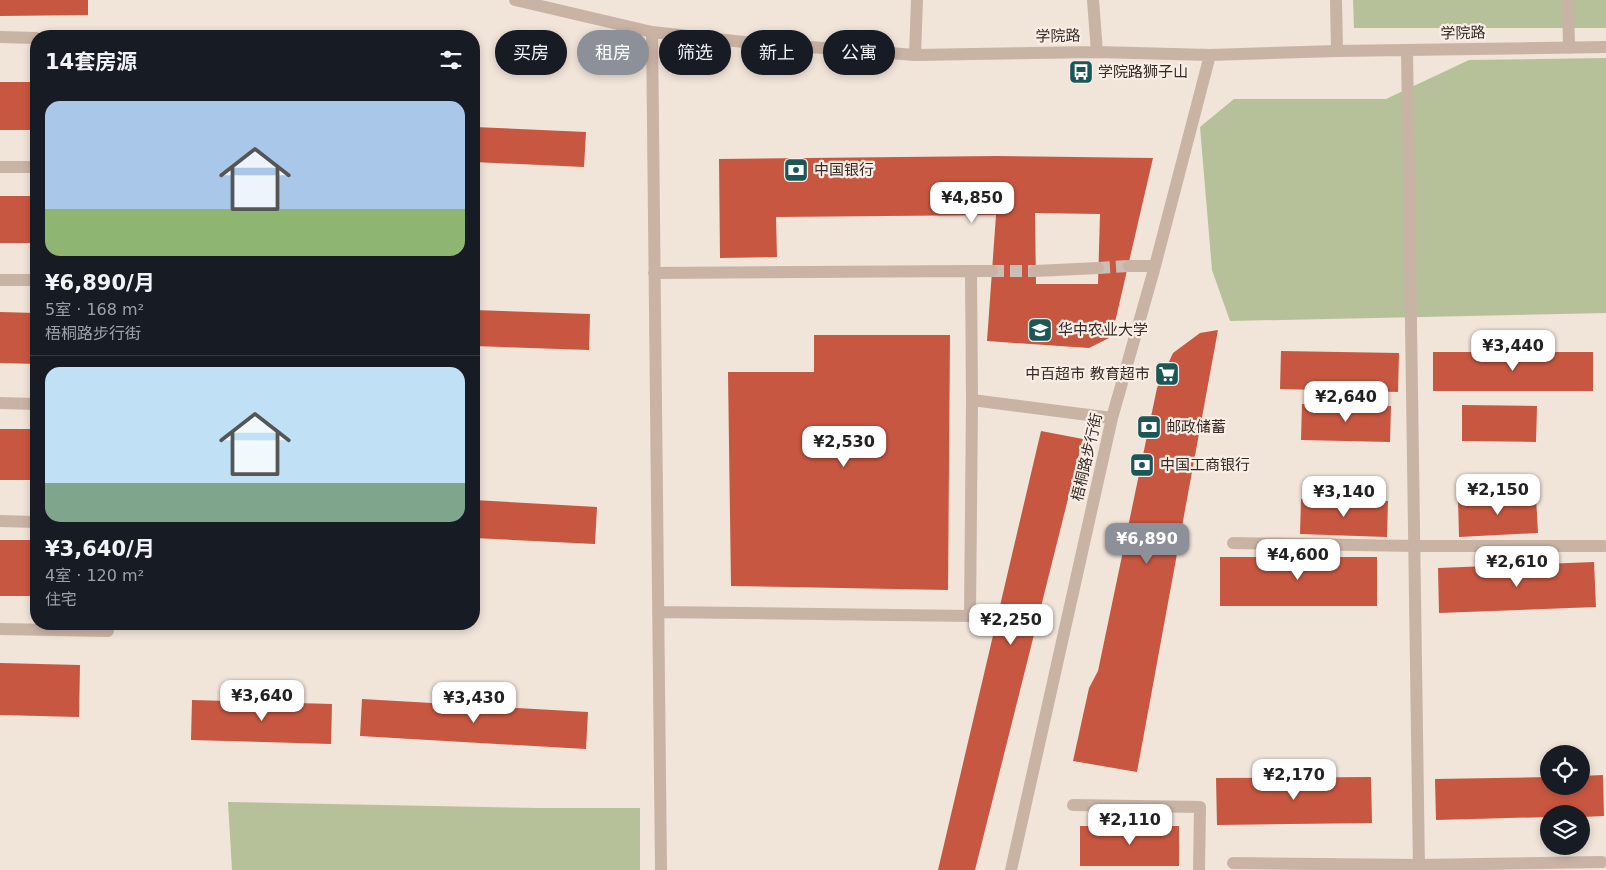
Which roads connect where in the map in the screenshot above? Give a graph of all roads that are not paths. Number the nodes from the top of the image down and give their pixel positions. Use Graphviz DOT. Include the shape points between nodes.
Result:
graph roads {
  1 [pos="515,0"];
  2 [pos="917,0"];
  3 [pos="1093,0"];
  4 [pos="1336,0"];
  5 [pos="1568,0"];
  6 [pos="652,32"];
  7 [pos="0,37"];
  8 [pos="30,38"];
  9 [pos="1606,47"];
  10 [pos="1569,48"];
  11 [pos="1408,50"];
  12 [pos="1337,51"];
  13 [pos="1097,52"];
  14 [pos="915,55"];
  15 [pos="1210,55"];
  16 [pos="0,167"];
  17 [pos="30,167"];
  18 [pos="1129,266"];
  19 [pos="1155,266"];
  20 [pos="1098,268"];
  21 [pos="970,271"];
  22 [pos="992,271"];
  23 [pos="1036,271"];
  24 [pos="654,273"];
  25 [pos="0,280"];
  26 [pos="30,280"];
  27 [pos="972,400"];
  28 [pos="0,403"];
  29 [pos="30,404"];
  30 [pos="1112,418"];
  31 [pos="0,521"];
  32 [pos="30,522"];
  33 [pos="1233,543"];
  34 [pos="1414,546"];
  35 [pos="1604,546"];
  36 [pos="659,612"];
  37 [pos="0,629"];
  38 [pos="30,630"];
  39 [pos="54,630"];
  40 [pos="108,630"];
  41 [pos="1072,805"];
  42 [pos="1602,862"];
  43 [pos="1233,864"];
  44 [pos="1419,867"];
  45 [pos="661,870"];
  46 [pos="1010,870"];
  47 [pos="1199,870"];
  1 -- 6 [label="street, 学院路"];
  2 -- 14 [label="street"];
  3 -- 13 [label="street"];
  4 -- 12 [label="street"];
  5 -- 10 [label="street"];
  6 -- 14 [label="street, 学院路"];
  6 -- 24 [label="street"];
  7 -- 8 [label="street"];
  9 -- 10 [label="street, 学院路"];
  10 -- 11 [label="street, 学院路"];
  11 -- 12 [label="street, 学院路"];
  11 -- 34 [label="street"];
  12 -- 15 [label="street, 学院路"];
  13 -- 14 [label="street, 学院路"];
  13 -- 15 [label="street, 学院路"];
  15 -- 19 [label="street, 梧桐路步行街"];
  16 -- 17 [label="street"];
  18 -- 19 [label="street"];
  19 -- 30 [label="street, 梧桐路步行街"];
  20 -- 23 [label="street"];
  21 -- 22 [label="street"];
  21 -- 24 [label="street"];
  21 -- 27 [label="street"];
  24 -- 36 [label="street"];
  25 -- 26 [label="street"];
  27 -- 30 [label="street"];
  27 -- 36 [label="street" via="970,616"];
  28 -- 29 [label="street"];
  30 -- 46 [label="street, 梧桐路步行街"];
  31 -- 32 [label="street"];
  33 -- 34 [label="street"];
  34 -- 35 [label="street"];
  34 -- 44 [label="street"];
  36 -- 45 [label="street"];
  37 -- 38 [label="street"];
  39 -- 40 [label="street"];
  41 -- 47 [label="street" via="1200,807"];
  42 -- 44 [label="street"];
  43 -- 44 [label="street"];
}
